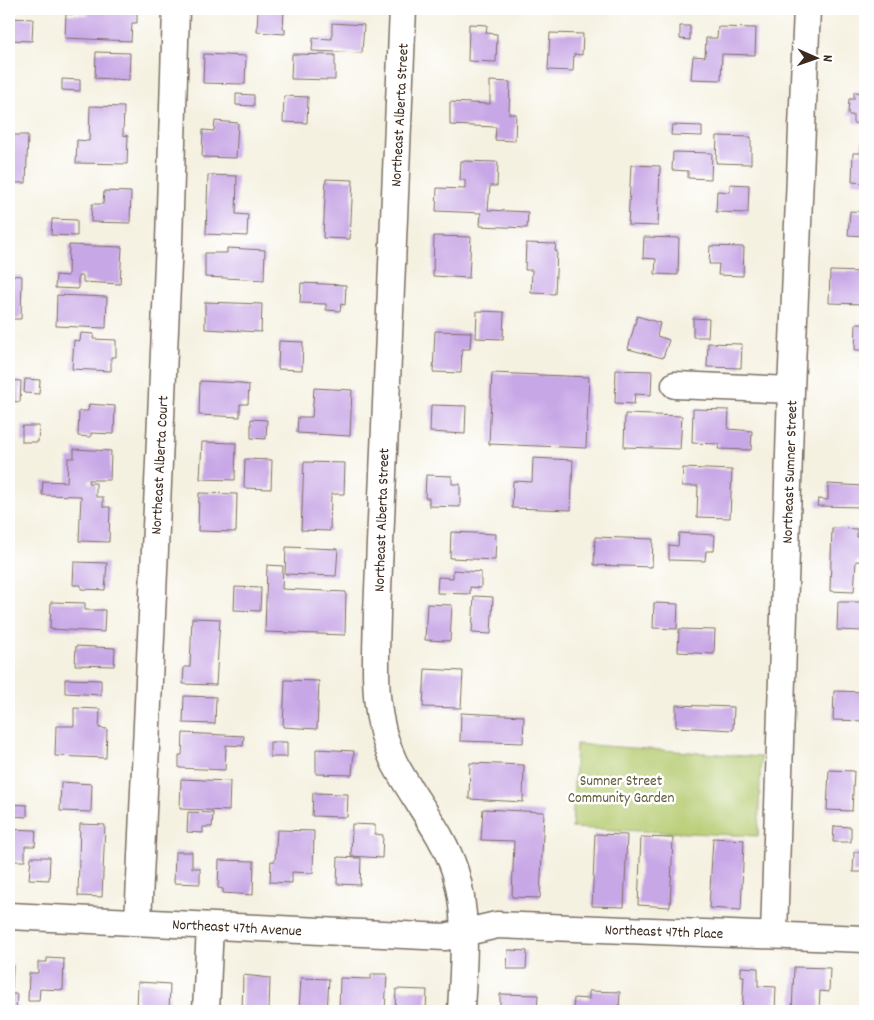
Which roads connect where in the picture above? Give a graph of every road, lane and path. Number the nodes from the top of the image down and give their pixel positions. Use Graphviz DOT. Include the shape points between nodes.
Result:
graph roads {
  1 [pos="176,9"];
  2 [pos="403,9"];
  3 [pos="807,9"];
  4 [pos="675,385"];
  5 [pos="791,390"];
  6 [pos="9,916"];
  7 [pos="138,922"];
  8 [pos="210,926"];
  9 [pos="464,933"];
  10 [pos="774,935"];
  11 [pos="865,938"];
  12 [pos="206,1011"];
  13 [pos="461,1011"];
  1 -- 7 [label="street, Northeast Alberta Court"];
  2 -- 9 [label="street, Northeast Alberta Street" via="376,696 382,729 394,761 438,833 455,871"];
  3 -- 5 [label="street, Northeast Sumner Street"];
  4 -- 5 [label="street"];
  5 -- 10 [label="street, Northeast Sumner Street"];
  6 -- 7 [label="street, Northeast 47th Avenue"];
  7 -- 8 [label="street, Northeast 47th Avenue"];
  8 -- 9 [label="street, Northeast 47th Avenue" via="445,937"];
  8 -- 12 [label="street"];
  9 -- 10 [label="street, Northeast 47th Place" via="497,925"];
  9 -- 13 [label="street, Northeast Alberta Street"];
  10 -- 11 [label="street, Northeast 47th Place"];
}
